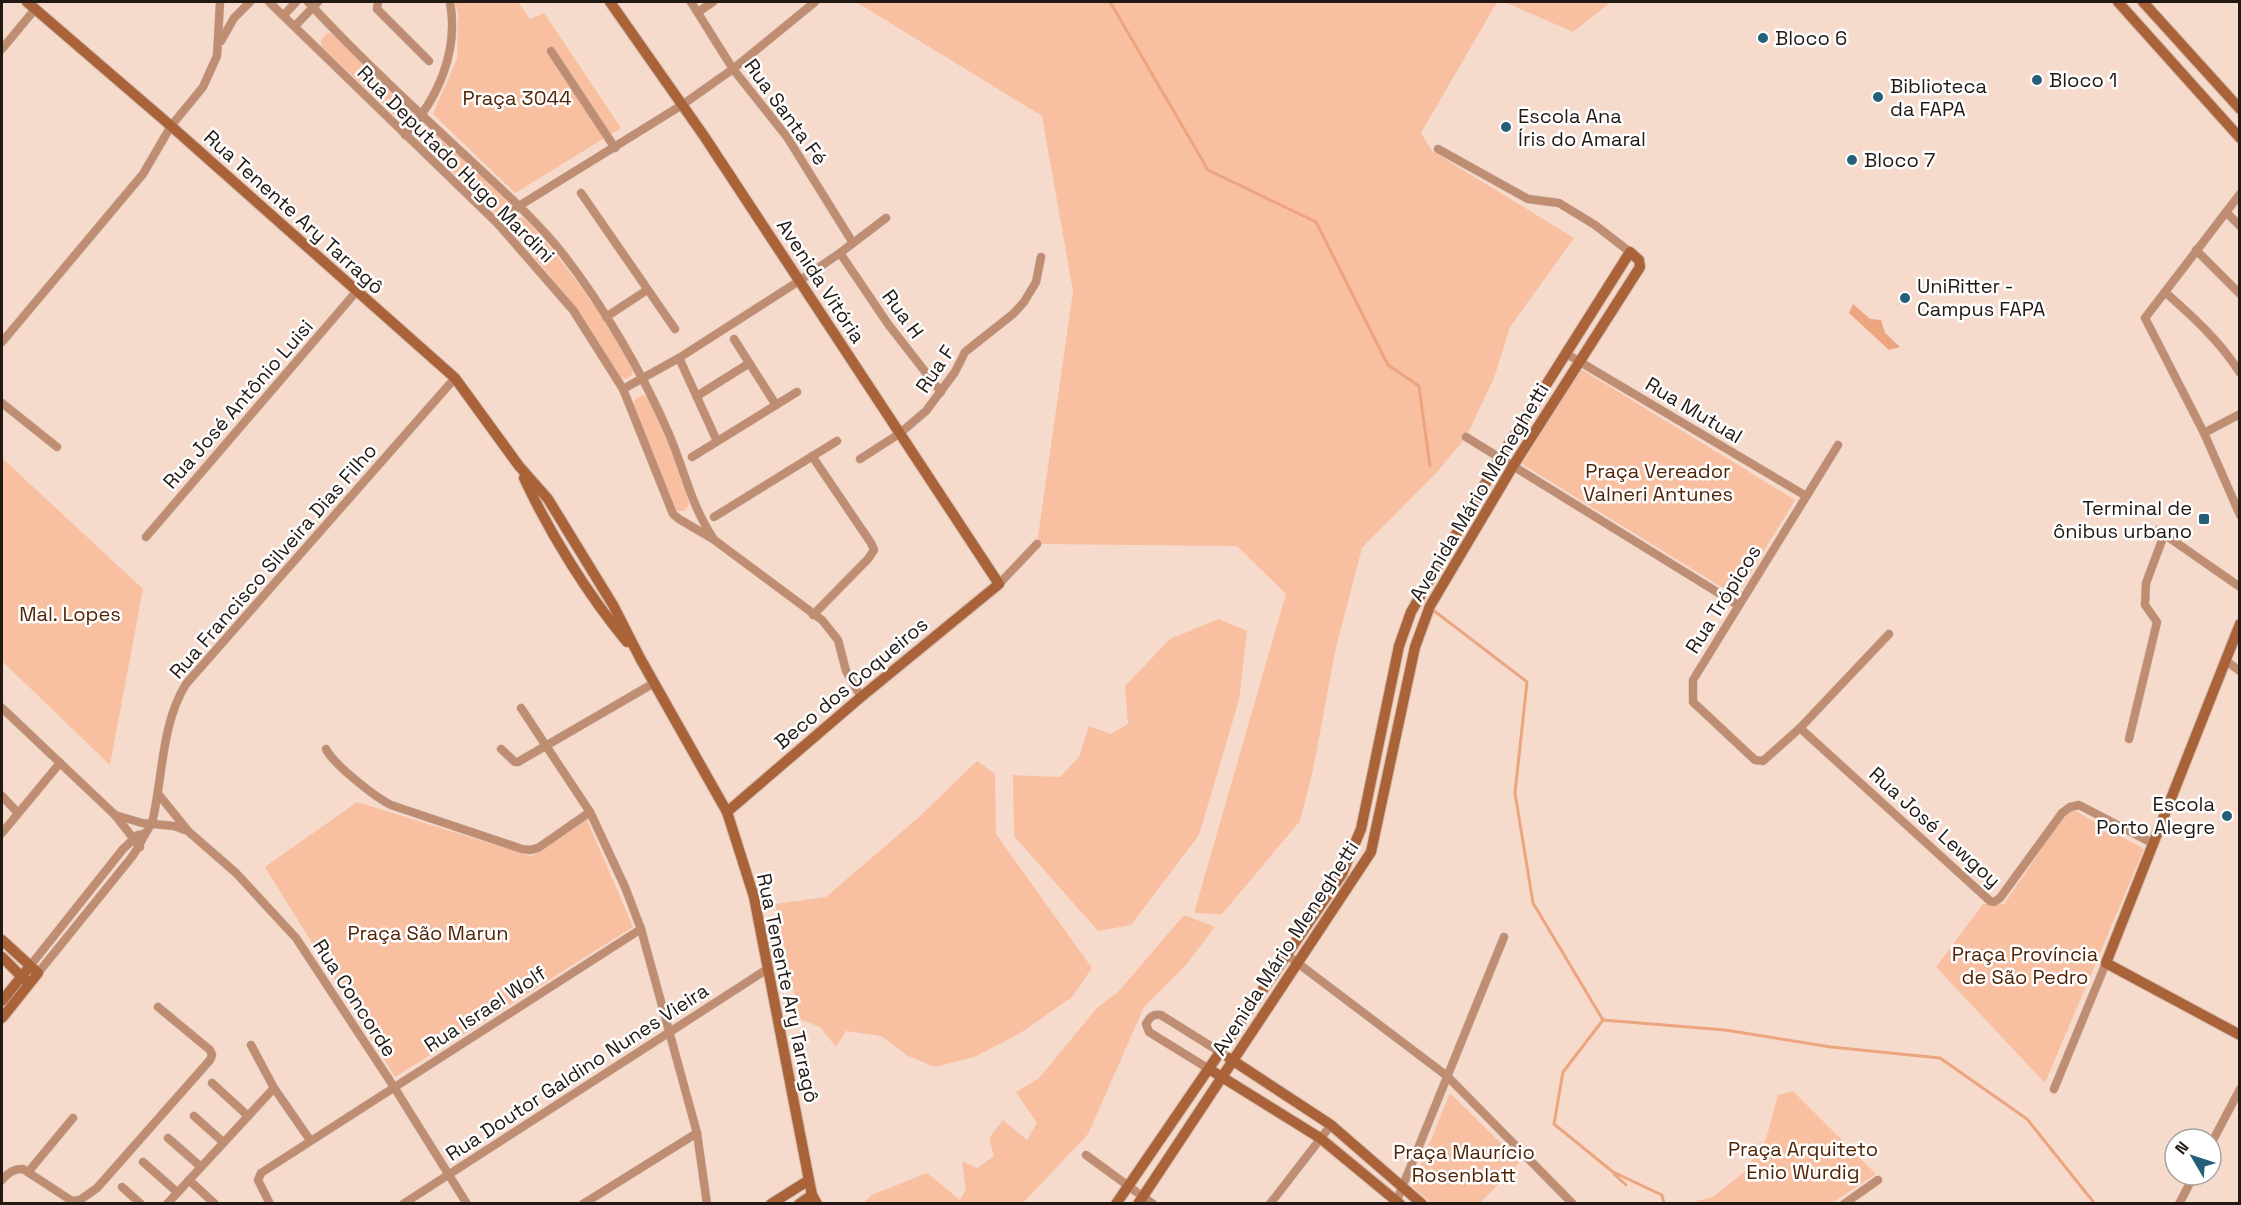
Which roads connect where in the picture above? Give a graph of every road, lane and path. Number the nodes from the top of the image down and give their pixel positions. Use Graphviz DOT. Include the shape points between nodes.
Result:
graph roads {
  1 [pos="220,2"];
  2 [pos="250,2"];
  3 [pos="269,2"];
  4 [pos="296,2"];
  5 [pos="378,2"];
  6 [pos="450,2"];
  7 [pos="610,2"];
  8 [pos="691,2"];
  9 [pos="713,2"];
  10 [pos="815,2"];
  11 [pos="2118,2"];
  12 [pos="2143,2"];
  13 [pos="313,3"];
  14 [pos="32,5"];
  15 [pos="698,12"];
  16 [pos="284,15"];
  17 [pos="295,26"];
  18 [pos="219,45"];
  19 [pos="2,49"];
  20 [pos="551,51"];
  21 [pos="429,61"];
  22 [pos="733,69"];
  23 [pos="682,105"];
  24 [pos="2240,109"];
  25 [pos="423,115"];
  26 [pos="171,126"];
  27 [pos="405,135"];
  28 [pos="2240,138"];
  29 [pos="615,148"];
  30 [pos="1438,149"];
  31 [pos="581,193"];
  32 [pos="2240,195"];
  33 [pos="519,206"];
  34 [pos="2226,212"];
  35 [pos="886,218"];
  36 [pos="498,224"];
  37 [pos="2240,226"];
  38 [pos="853,243"];
  39 [pos="2196,250"];
  40 [pos="1630,252"];
  41 [pos="840,253"];
  42 [pos="1041,257"];
  43 [pos="799,281"];
  44 [pos="647,290"];
  45 [pos="356,292"];
  46 [pos="2165,292"];
  47 [pos="2240,294"];
  48 [pos="606,317"];
  49 [pos="675,329"];
  50 [pos="734,339"];
  51 [pos="2,342"];
  52 [pos="1565,352"];
  53 [pos="679,358"];
  54 [pos="1579,361"];
  55 [pos="748,364"];
  56 [pos="2240,373"];
  57 [pos="455,378"];
  58 [pos="642,379"];
  59 [pos="623,389"];
  60 [pos="797,392"];
  61 [pos="941,392"];
  62 [pos="696,396"];
  63 [pos="2,403"];
  64 [pos="776,405"];
  65 [pos="2240,414"];
  66 [pos="2204,433"];
  67 [pos="899,434"];
  68 [pos="1466,437"];
  69 [pos="717,441"];
  70 [pos="837,441"];
  71 [pos="1838,445"];
  72 [pos="57,447"];
  73 [pos="812,456"];
  74 [pos="692,457"];
  75 [pos="1500,458"];
  76 [pos="860,459"];
  77 [pos="1513,466"];
  78 [pos="1806,496"];
  79 [pos="694,506"];
  80 [pos="2240,515"];
  81 [pos="676,517"];
  82 [pos="714,517"];
  83 [pos="146,537"];
  84 [pos="713,539"];
  85 [pos="1037,544"];
  86 [pos="999,584"];
  87 [pos="2240,587"];
  88 [pos="1738,605"];
  89 [pos="1411,612"];
  90 [pos="813,615"];
  91 [pos="1425,618"];
  92 [pos="2240,624"];
  93 [pos="1888,634"];
  94 [pos="2226,661"];
  95 [pos="2240,671"];
  96 [pos="654,683"];
  97 [pos="861,696"];
  98 [pos="2,708"];
  99 [pos="521,708"];
  100 [pos="1800,728"];
  101 [pos="1382,729"];
  102 [pos="1396,733"];
  103 [pos="2129,739"];
  104 [pos="545,745"];
  105 [pos="501,748"];
  106 [pos="326,749"];
  107 [pos="60,763"];
  108 [pos="159,795"];
  109 [pos="2,796"];
  110 [pos="590,812"];
  111 [pos="727,812"];
  112 [pos="18,813"];
  113 [pos="115,815"];
  114 [pos="153,823"];
  115 [pos="189,832"];
  116 [pos="2,833"];
  117 [pos="144,834"];
  118 [pos="133,840"];
  119 [pos="1355,844"];
  120 [pos="2154,844"];
  121 [pos="140,847"];
  122 [pos="1371,852"];
  123 [pos="641,929"];
  124 [pos="1504,937"];
  125 [pos="2,940"];
  126 [pos="1287,955"];
  127 [pos="2,957"];
  128 [pos="1299,963"];
  129 [pos="2106,963"];
  130 [pos="769,968"];
  131 [pos="34,970"];
  132 [pos="25,981"];
  133 [pos="2,1001"];
  134 [pos="158,1007"];
  135 [pos="2,1018"];
  136 [pos="670,1030"];
  137 [pos="2240,1035"];
  138 [pos="251,1045"];
  139 [pos="1220,1052"];
  140 [pos="1234,1061"];
  141 [pos="1209,1069"];
  142 [pos="1447,1076"];
  143 [pos="1223,1077"];
  144 [pos="212,1083"];
  145 [pos="394,1087"];
  146 [pos="274,1088"];
  147 [pos="2054,1089"];
  148 [pos="2240,1089"];
  149 [pos="194,1116"];
  150 [pos="248,1116"];
  151 [pos="73,1118"];
  152 [pos="1331,1125"];
  153 [pos="2220,1127"];
  154 [pos="697,1133"];
  155 [pos="168,1138"];
  156 [pos="1320,1138"];
  157 [pos="310,1140"];
  158 [pos="223,1143"];
  159 [pos="1086,1155"];
  160 [pos="143,1162"];
  161 [pos="201,1167"];
  162 [pos="29,1171"];
  163 [pos="449,1176"];
  164 [pos="2,1180"];
  165 [pos="189,1180"];
  166 [pos="809,1180"];
  167 [pos="1878,1180"];
  168 [pos="1403,1185"];
  169 [pos="1128,1186"];
  170 [pos="122,1187"];
  171 [pos="2188,1187"];
  172 [pos="177,1192"];
  173 [pos="815,1199"];
  174 [pos="1140,1200"];
  175 [pos="1398,1202"];
  176 [pos="1850,1202"];
  177 [pos="141,1203"];
  178 [pos="168,1203"];
  179 [pos="215,1203"];
  180 [pos="270,1203"];
  181 [pos="403,1203"];
  182 [pos="467,1203"];
  183 [pos="583,1203"];
  184 [pos="707,1203"];
  185 [pos="771,1203"];
  186 [pos="799,1203"];
  187 [pos="1116,1203"];
  188 [pos="1153,1203"];
  189 [pos="1270,1203"];
  190 [pos="1422,1203"];
  191 [pos="1573,1203"];
  192 [pos="2179,1203"];
  1 -- 18 [label="street"];
  2 -- 18 [label="street" via="234,18"];
  3 -- 16 [label="street, Rua Deputado Hugo Mardini"];
  4 -- 16 [label="street"];
  5 -- 21 [label="street" via="377,9"];
  6 -- 25 [label="street" via="452,41 448,59"];
  7 -- 23 [label="street, Avenida Vitória"];
  8 -- 15 [label="street, Rua Santa Fé"];
  9 -- 15 [label="street"];
  10 -- 22 [label="street"];
  11 -- 28 [label="street"];
  12 -- 24 [label="street"];
  13 -- 17 [label="street"];
  13 -- 25 [label="street, Rua Deputado Hugo Mardini"];
  14 -- 19 [label="street"];
  14 -- 26 [label="street, Rua Tenente Ary Tarragô"];
  15 -- 22 [label="street, Rua Santa Fé"];
  16 -- 17 [label="street, Rua Deputado Hugo Mardini"];
  17 -- 27 [label="street, Rua Deputado Hugo Mardini"];
  18 -- 26 [label="street" via="203,87"];
  20 -- 29 [label="street"];
  22 -- 23 [label="street"];
  22 -- 38 [label="street, Rua Santa Fé" via="788,137"];
  23 -- 29 [label="street"];
  23 -- 43 [label="street, Avenida Vitória"];
  25 -- 27 [label="street"];
  25 -- 33 [label="street, Rua Deputado Hugo Mardini"];
  26 -- 45 [label="street, Rua Tenente Ary Tarragô"];
  26 -- 51 [label="street" via="143,174"];
  27 -- 36 [label="street, Rua Deputado Hugo Mardini"];
  29 -- 33 [label="street"];
  30 -- 40 [label="street" via="1528,199 1559,203"];
  31 -- 44 [label="street"];
  32 -- 34 [label="street"];
  33 -- 36 [label="street"];
  33 -- 48 [label="street, Rua Deputado Hugo Mardini" via="562,254"];
  34 -- 37 [label="street"];
  34 -- 39 [label="street"];
  35 -- 38 [label="street"];
  36 -- 59 [label="street, Rua Deputado Hugo Mardini" via="573,310"];
  38 -- 41 [label="street"];
  39 -- 46 [label="street"];
  39 -- 47 [label="street"];
  40 -- 52 [label="street, Avenida Mário Meneghetti"];
  40 -- 54 [label="street, Avenida Mário Meneghetti" via="1639,260 1640,267"];
  41 -- 43 [label="street"];
  41 -- 61 [label="street, Rua H"];
  42 -- 61 [label="street, Rua F" via="1036,282 1024,302 965,352"];
  43 -- 53 [label="street"];
  43 -- 67 [label="street, Avenida Vitória"];
  44 -- 48 [label="street"];
  44 -- 49 [label="street"];
  45 -- 57 [label="street, Rua Tenente Ary Tarragô"];
  45 -- 83 [label="street, Rua José Antônio Luisi"];
  46 -- 56 [label="street" via="2231,358"];
  46 -- 66 [label="street" via="2145,318"];
  48 -- 58 [label="street, Rua Deputado Hugo Mardini"];
  50 -- 55 [label="street"];
  52 -- 54 [label="street, Rua Mutual"];
  52 -- 75 [label="street, Avenida Mário Meneghetti"];
  53 -- 58 [label="street"];
  53 -- 62 [label="street"];
  54 -- 77 [label="street, Avenida Mário Meneghetti"];
  54 -- 78 [label="street, Rua Mutual"];
  55 -- 62 [label="street"];
  55 -- 64 [label="street"];
  57 -- 96 [label="street, Rua Tenente Ary Tarragô" via="548,499 613,604"];
  57 -- 108 [label="street, Rua Francisco Silveira Dias Filho" via="186,684 171,718"];
  58 -- 59 [label="street"];
  58 -- 79 [label="street, Rua Deputado Hugo Mardini" via="671,439"];
  59 -- 81 [label="street, Rua Deputado Hugo Mardini"];
  60 -- 64 [label="street"];
  61 -- 67 [label="street, Rua F" via="927,411"];
  62 -- 69 [label="street"];
  63 -- 72 [label="street"];
  64 -- 69 [label="street"];
  65 -- 66 [label="street"];
  66 -- 80 [label="street"];
  67 -- 76 [label="street, Rua F"];
  67 -- 86 [label="street, Avenida Vitória"];
  68 -- 75 [label="street"];
  69 -- 74 [label="street"];
  70 -- 73 [label="street"];
  71 -- 78 [label="street, Rua Trópicos"];
  73 -- 82 [label="street"];
  73 -- 90 [label="street" via="873,550 868,560"];
  75 -- 77 [label="street"];
  75 -- 89 [label="street, Avenida Mário Meneghetti"];
  77 -- 88 [label="street"];
  77 -- 91 [label="street, Avenida Mário Meneghetti"];
  78 -- 88 [label="street, Rua Trópicos"];
  79 -- 81 [label="street" via="688,516"];
  79 -- 84 [label="street, Rua Deputado Hugo Mardini"];
  81 -- 84 [label="street, Rua Deputado Hugo Mardini"];
  84 -- 90 [label="street, Rua Deputado Hugo Mardini"];
  85 -- 86 [label="street"];
  86 -- 97 [label="street, Beco dos Coqueiros"];
  87 -- 103 [label="street" via="2161,533 2146,583 2145,605 2157,622"];
  88 -- 100 [label="street, Rua Trópicos" via="1693,680 1693,702 1761,762"];
  89 -- 91 [label="street"];
  89 -- 101 [label="street, Avenida Mário Meneghetti" via="1399,646"];
  90 -- 97 [label="street, Rua Deputado Hugo Mardini" via="838,640 846,670"];
  91 -- 102 [label="street, Avenida Mário Meneghetti"];
  92 -- 94 [label="street"];
  93 -- 100 [label="street"];
  94 -- 95 [label="street"];
  94 -- 120 [label="street"];
  96 -- 104 [label="street"];
  96 -- 111 [label="street, Rua Tenente Ary Tarragô"];
  97 -- 111 [label="street, Beco dos Coqueiros"];
  98 -- 107 [label="street"];
  99 -- 104 [label="street"];
  100 -- 120 [label="street, Rua José Lewgoy" via="1990,901 2000,898 2070,807 2079,805"];
  101 -- 102 [label="street"];
  101 -- 119 [label="street, Avenida Mário Meneghetti"];
  102 -- 122 [label="street, Avenida Mário Meneghetti"];
  104 -- 105 [label="street" via="517,762"];
  104 -- 110 [label="street"];
  106 -- 110 [label="street" via="332,759 380,800 522,849 538,848"];
  107 -- 112 [label="street"];
  107 -- 113 [label="street"];
  108 -- 114 [label="street, Rua Francisco Silveira Dias Filho"];
  108 -- 115 [label="street, Rua Concorde"];
  109 -- 112 [label="street"];
  110 -- 123 [label="street"];
  111 -- 130 [label="street, Rua Tenente Ary Tarragô" via="754,897"];
  112 -- 116 [label="street"];
  113 -- 114 [label="street, Rua Concorde"];
  113 -- 118 [label="street"];
  114 -- 115 [label="street, Rua Concorde"];
  114 -- 117 [label="street"];
  115 -- 145 [label="street, Rua Concorde" via="236,873 296,938"];
  117 -- 118 [label="street"];
  117 -- 121 [label="street"];
  118 -- 121 [label="street"];
  118 -- 131 [label="street" via="92,887"];
  119 -- 122 [label="street"];
  119 -- 126 [label="street, Avenida Mário Meneghetti" via="1342,874"];
  120 -- 129 [label="street"];
  121 -- 131 [label="street"];
  122 -- 128 [label="street, Avenida Mário Meneghetti"];
  123 -- 136 [label="street"];
  123 -- 145 [label="street, Rua Israel Wolf"];
  124 -- 142 [label="street"];
  125 -- 131 [label="street"];
  126 -- 128 [label="street"];
  126 -- 139 [label="street, Avenida Mário Meneghetti"];
  127 -- 132 [label="street"];
  128 -- 140 [label="street, Avenida Mário Meneghetti"];
  128 -- 142 [label="street"];
  129 -- 137 [label="street"];
  129 -- 147 [label="street"];
  130 -- 136 [label="street, Rua Doutor Galdino Nunes Vieira"];
  130 -- 166 [label="street, Rua Tenente Ary Tarragô"];
  131 -- 132 [label="street"];
  132 -- 133 [label="street"];
  132 -- 135 [label="street"];
  134 -- 162 [label="street" via="206,1045 212,1055 210,1060 89,1196 72,1201"];
  136 -- 154 [label="street"];
  136 -- 163 [label="street, Rua Doutor Galdino Nunes Vieira"];
  138 -- 146 [label="street"];
  139 -- 140 [label="street"];
  139 -- 141 [label="street, Avenida Mário Meneghetti"];
  139 -- 141 [label="street" via="1161,1015 1150,1017 1146,1024 1149,1032"];
  140 -- 143 [label="street, Avenida Mário Meneghetti"];
  140 -- 152 [label="street"];
  141 -- 143 [label="street"];
  141 -- 169 [label="street, Avenida Mário Meneghetti"];
  142 -- 168 [label="street"];
  142 -- 191 [label="street"];
  143 -- 156 [label="street"];
  143 -- 174 [label="street, Avenida Mário Meneghetti"];
  144 -- 150 [label="street"];
  145 -- 157 [label="street, Rua Israel Wolf"];
  145 -- 163 [label="street, Rua Concorde"];
  146 -- 150 [label="street"];
  146 -- 157 [label="street"];
  148 -- 153 [label="street"];
  149 -- 158 [label="street"];
  150 -- 158 [label="street"];
  151 -- 162 [label="street"];
  152 -- 156 [label="street"];
  152 -- 168 [label="street"];
  154 -- 183 [label="street"];
  154 -- 184 [label="street"];
  155 -- 161 [label="street"];
  156 -- 175 [label="street"];
  156 -- 189 [label="street"];
  157 -- 180 [label="street, Rua Israel Wolf" via="258,1177"];
  158 -- 161 [label="street"];
  159 -- 169 [label="street"];
  160 -- 172 [label="street"];
  161 -- 165 [label="street"];
  162 -- 164 [label="street" via="16,1169"];
  163 -- 181 [label="street, Rua Doutor Galdino Nunes Vieira"];
  163 -- 182 [label="street, Rua Concorde"];
  165 -- 172 [label="street"];
  165 -- 179 [label="street"];
  166 -- 173 [label="street, Rua Tenente Ary Tarragô"];
  166 -- 185 [label="street"];
  167 -- 176 [label="street"];
  168 -- 175 [label="street"];
  168 -- 190 [label="street"];
  169 -- 174 [label="street"];
  169 -- 187 [label="street, Avenida Mário Meneghetti"];
  170 -- 177 [label="street"];
  171 -- 192 [label="street"];
  172 -- 178 [label="street"];
  173 -- 186 [label="street"];
  174 -- 188 [label="street"];
}
